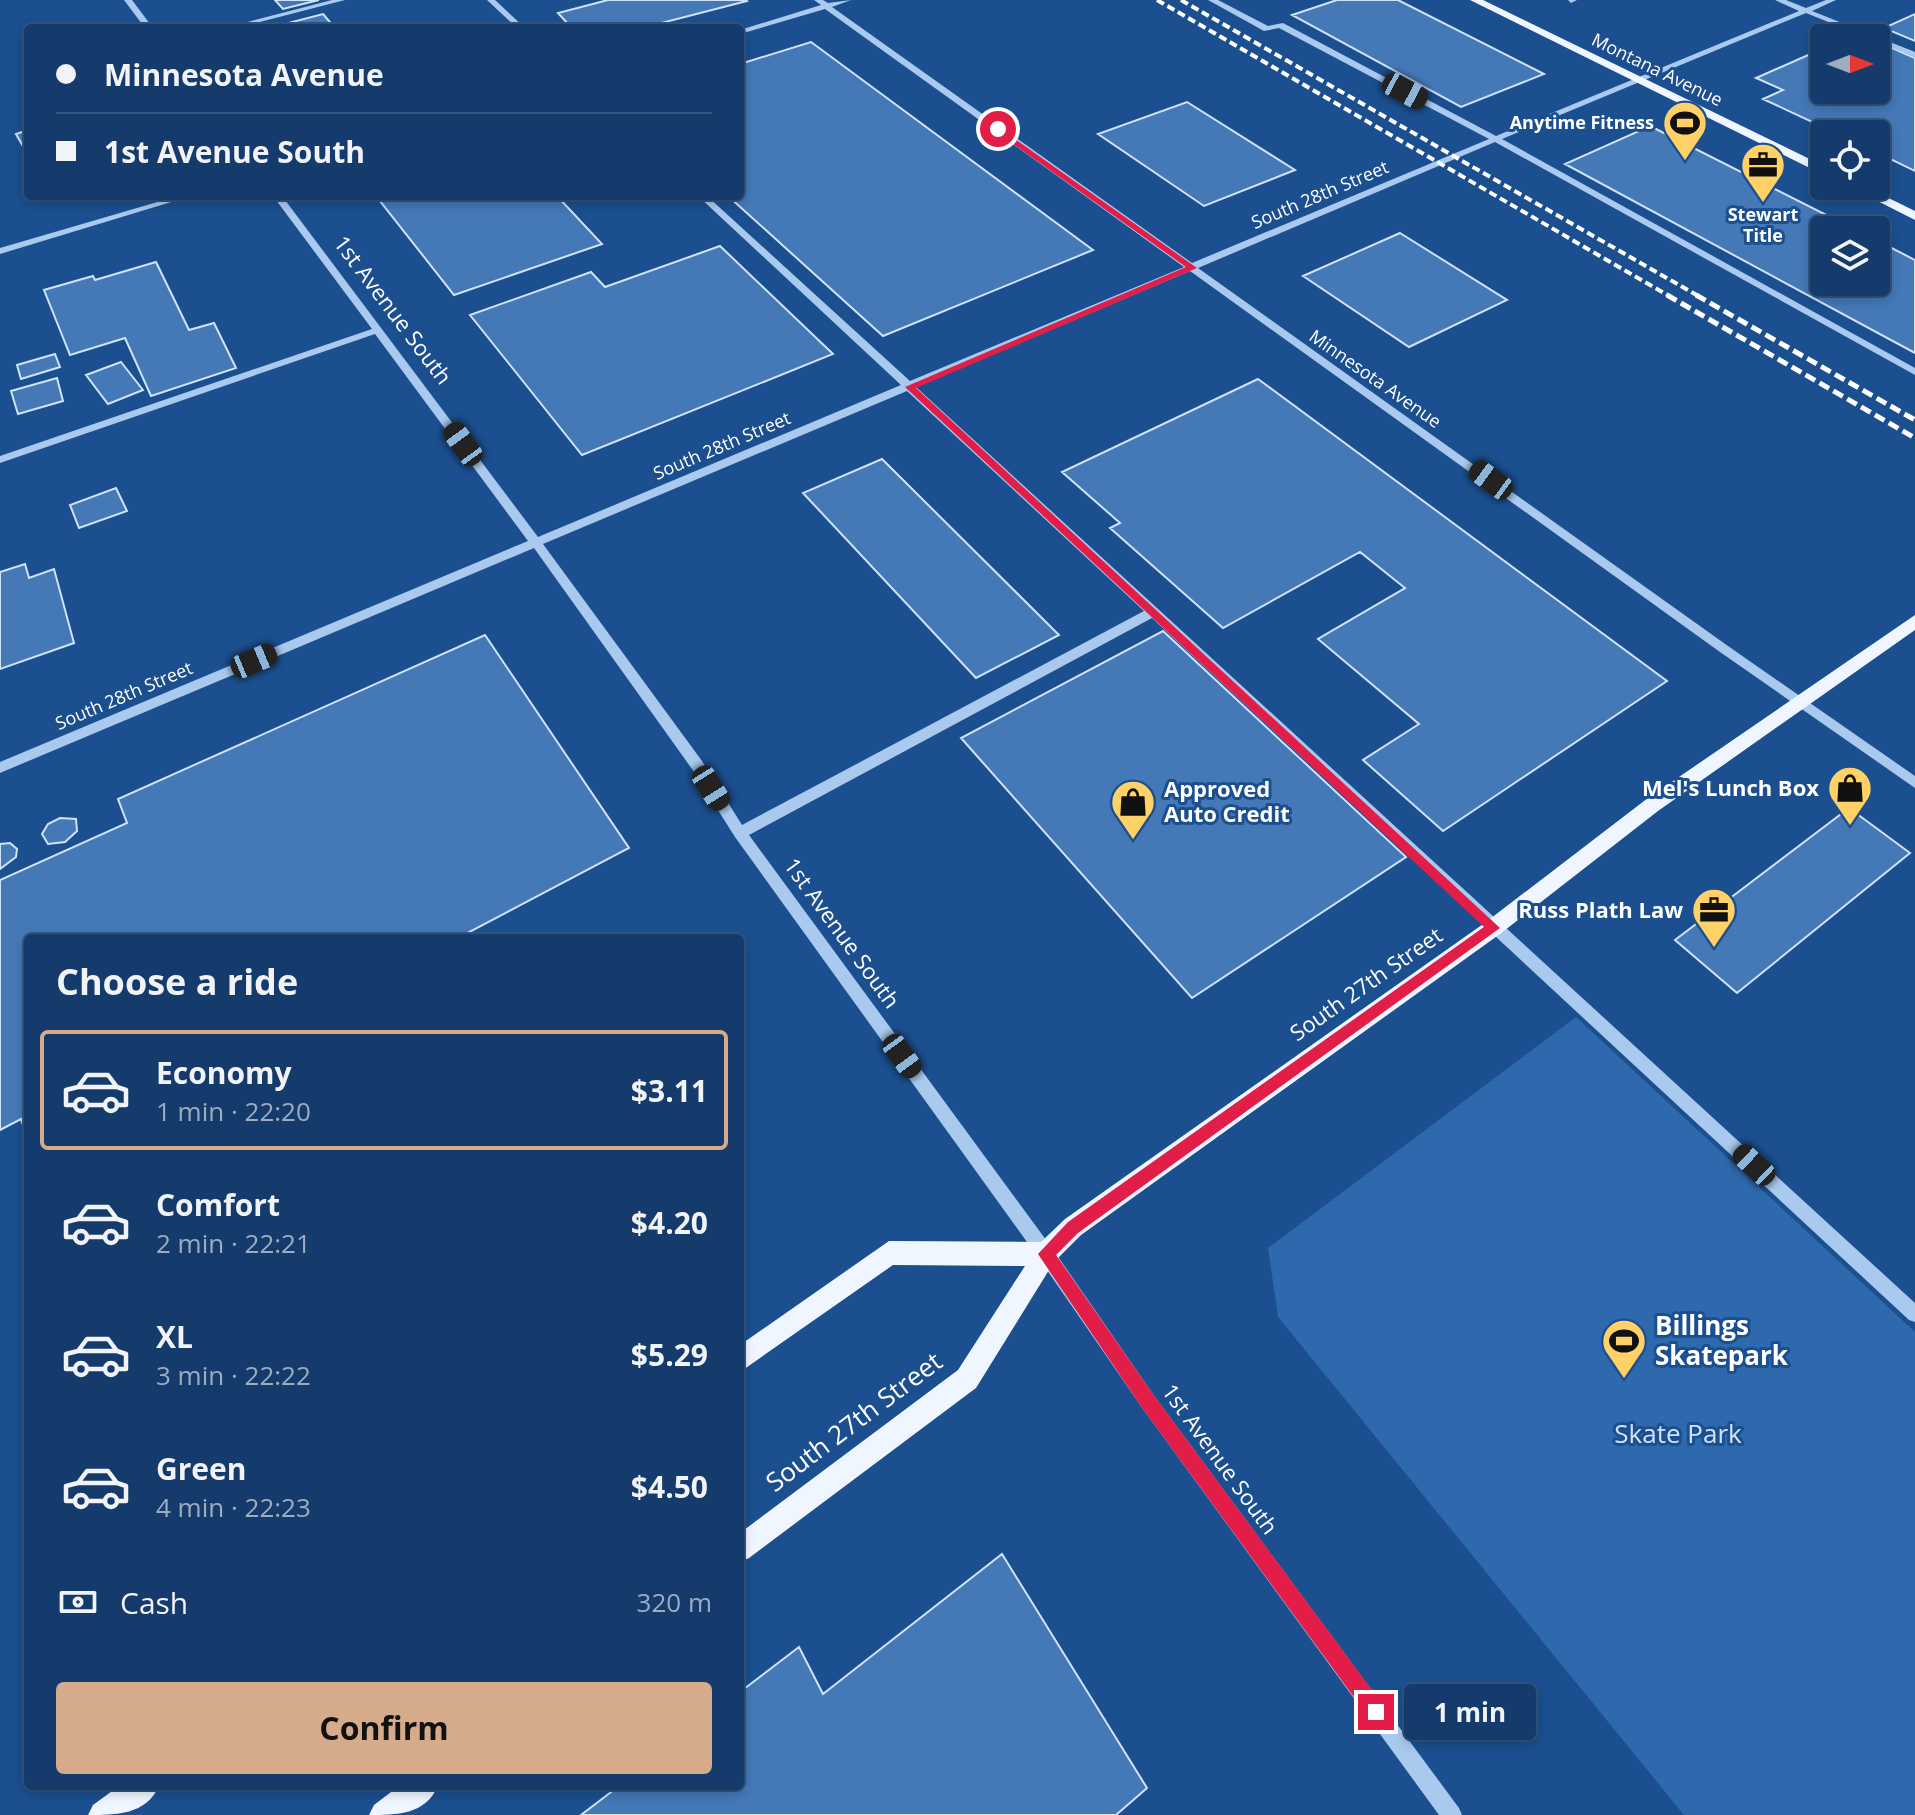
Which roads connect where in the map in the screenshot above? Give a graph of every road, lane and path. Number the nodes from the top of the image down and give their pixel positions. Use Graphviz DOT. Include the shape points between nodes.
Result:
graph roads {
  1 [pos="128,0"];
  2 [pos="341,0"];
  3 [pos="491,0"];
  4 [pos="847,0"];
  5 [pos="1212,0"];
  6 [pos="1475,0"];
  7 [pos="1779,0"];
  8 [pos="1832,0"];
  9 [pos="822,3"];
  10 [pos="1806,11"];
  11 [pos="146,24"];
  12 [pos="244,24"];
  13 [pos="517,24"];
  14 [pos="1840,24"];
  15 [pos="744,31"];
  16 [pos="1890,44"];
  17 [pos="1915,55"];
  18 [pos="1636,80"];
  19 [pos="1497,140"];
  20 [pos="1810,164"];
  21 [pos="173,200"];
  22 [pos="280,200"];
  23 [pos="706,200"];
  24 [pos="1882,200"];
  25 [pos="1915,216"];
  26 [pos="0,251"];
  27 [pos="1192,268"];
  28 [pos="378,330"];
  29 [pos="1915,372"];
  30 [pos="910,387"];
  31 [pos="0,460"];
  32 [pos="535,543"];
  33 [pos="1154,611"];
  34 [pos="1915,621"];
  35 [pos="1800,702"];
  36 [pos="0,768"];
  37 [pos="1915,783"];
  38 [pos="740,833"];
  39 [pos="1493,928"];
  40 [pos="1046,1254"];
  41 [pos="1915,1314"];
  42 [pos="744,1357"];
  43 [pos="744,1546"];
  44 [pos="138,1790"];
  45 [pos="418,1790"];
  46 [pos="103,1815"];
  47 [pos="384,1815"];
  48 [pos="1452,1815"];
  1 -- 11 [label="street"];
  2 -- 12 [label="street"];
  3 -- 13 [label="street"];
  4 -- 9 [label="street"];
  5 -- 19 [label="street" via="1267,29 1280,25"];
  6 -- 18 [label="main road, Montana Avenue"];
  7 -- 10 [label="street"];
  8 -- 10 [label="street, South 28th Street"];
  9 -- 15 [label="street"];
  9 -- 27 [label="street, Minnesota Avenue"];
  10 -- 14 [label="street"];
  10 -- 18 [label="street, South 28th Street"];
  16 -- 17 [label="street"];
  18 -- 19 [label="street, South 28th Street"];
  18 -- 20 [label="main road, Montana Avenue"];
  19 -- 27 [label="street, South 28th Street"];
  19 -- 29 [label="street"];
  21 -- 26 [label="street"];
  22 -- 28 [label="street, 1st Avenue South"];
  23 -- 30 [label="street"];
  24 -- 25 [label="main road"];
  27 -- 30 [label="street, South 28th Street"];
  27 -- 35 [label="street, Minnesota Avenue"];
  28 -- 31 [label="street"];
  28 -- 32 [label="street, 1st Avenue South"];
  30 -- 32 [label="street, South 28th Street"];
  30 -- 33 [label="street"];
  32 -- 36 [label="street, South 28th Street"];
  32 -- 38 [label="street, 1st Avenue South" via="697,765"];
  33 -- 38 [label="street"];
  33 -- 39 [label="street"];
  34 -- 35 [label="main road, South 27th Street"];
  35 -- 37 [label="street, Minnesota Avenue"];
  35 -- 39 [label="main road, South 27th Street" via="1651,806"];
  38 -- 40 [label="street, 1st Avenue South"];
  39 -- 40 [label="main road, South 27th Street" via="1073,1227"];
  39 -- 41 [label="street"];
  40 -- 42 [label="main road" via="889,1253"];
  40 -- 43 [label="main road, South 27th Street" via="967,1379"];
  40 -- 48 [label="street, 1st Avenue South" via="1158,1416"];
  44 -- 46 [label="main road"];
  45 -- 47 [label="main road"];
}
